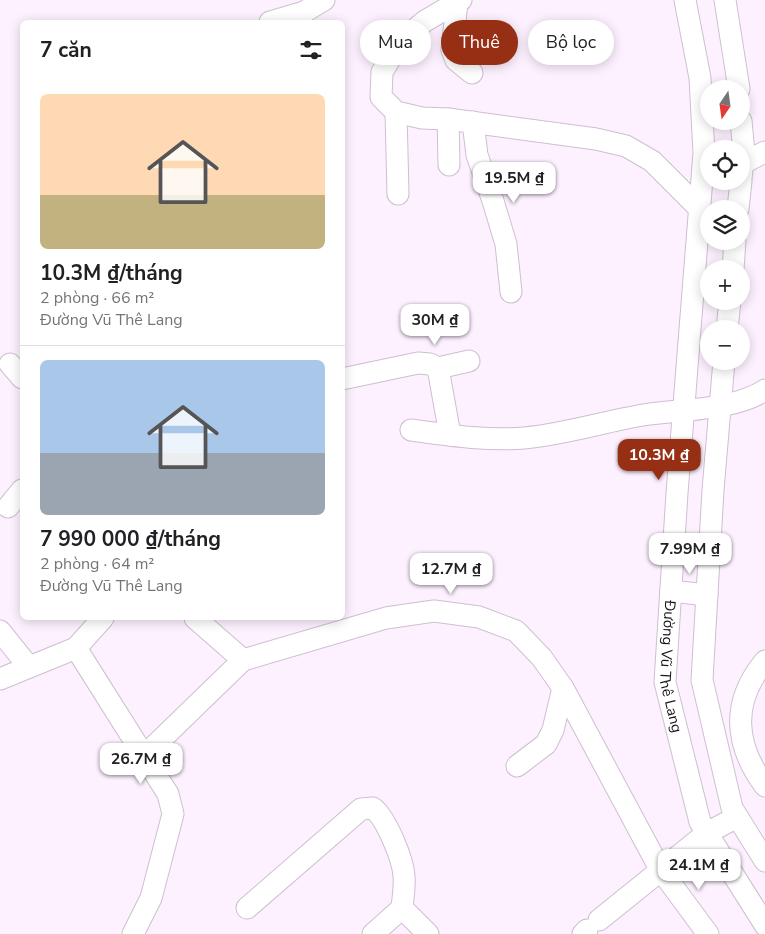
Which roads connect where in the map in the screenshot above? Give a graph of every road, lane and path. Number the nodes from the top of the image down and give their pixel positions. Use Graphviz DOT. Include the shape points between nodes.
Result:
graph roads {
  1 [pos="324,0"];
  2 [pos="685,0"];
  3 [pos="725,0"];
  4 [pos="459,1"];
  5 [pos="277,20"];
  6 [pos="472,74"];
  7 [pos="738,80"];
  8 [pos="396,112"];
  9 [pos="448,119"];
  10 [pos="473,122"];
  11 [pos="704,140"];
  12 [pos="765,152"];
  13 [pos="449,165"];
  14 [pos="750,165"];
  15 [pos="398,194"];
  16 [pos="700,209"];
  17 [pos="511,292"];
  18 [pos="469,361"];
  19 [pos="438,368"];
  20 [pos="723,370"];
  21 [pos="345,378"];
  22 [pos="765,390"];
  23 [pos="720,405"];
  24 [pos="683,410"];
  25 [pos="411,430"];
  26 [pos="450,435"];
  27 [pos="20,492"];
  28 [pos="8,507"];
  29 [pos="671,591"];
  30 [pos="707,594"];
  31 [pos="101,620"];
  32 [pos="197,620"];
  33 [pos="0,631"];
  34 [pos="76,648"];
  35 [pos="243,660"];
  36 [pos="765,661"];
  37 [pos="29,667"];
  38 [pos="0,679"];
  39 [pos="563,688"];
  40 [pos="144,756"];
  41 [pos="517,766"];
  42 [pos="765,786"];
  43 [pos="738,817"];
  44 [pos="707,833"];
  45 [pos="765,861"];
  46 [pos="660,869"];
  47 [pos="247,908"];
  48 [pos="402,908"];
  49 [pos="765,925"];
  50 [pos="588,930"];
  51 [pos="133,934"];
  52 [pos="373,934"];
  53 [pos="428,934"];
  54 [pos="708,934"];
  1 -- 5 [label="street" via="304,12"];
  2 -- 11 [label="street, Đường Vũ Thê Lang" via="700,78"];
  3 -- 7 [label="street"];
  4 -- 6 [label="street" via="452,50 456,60"];
  4 -- 8 [label="street" via="425,20 401,41 382,72 381,97"];
  8 -- 9 [label="street"];
  8 -- 15 [label="street"];
  9 -- 10 [label="street"];
  9 -- 13 [label="street"];
  10 -- 16 [label="street" via="626,146 652,161"];
  10 -- 17 [label="street" via="476,155 506,244"];
  12 -- 14 [label="street"];
  16 -- 24 [label="street, Đường Vũ Thê Lang"];
  18 -- 19 [label="street"];
  19 -- 21 [label="street" via="418,363"];
  19 -- 26 [label="street"];
  20 -- 23 [label="street, Đường Vũ Thê Lang"];
  22 -- 23 [label="street"];
  23 -- 24 [label="street"];
  23 -- 30 [label="street, Đường Vũ Thê Lang"];
  24 -- 26 [label="street" via="522,438 482,439"];
  24 -- 29 [label="street, Đường Vũ Thê Lang"];
  25 -- 26 [label="street"];
  27 -- 28 [label="street"];
  29 -- 30 [label="street"];
  29 -- 44 [label="street, Đường Vũ Thê Lang" via="665,682 700,822"];
  30 -- 43 [label="street, Đường Vũ Thê Lang" via="702,680 732,808"];
  31 -- 34 [label="street"];
  32 -- 35 [label="street"];
  33 -- 37 [label="street"];
  34 -- 37 [label="street"];
  34 -- 40 [label="street"];
  35 -- 39 [label="street" via="386,618 434,612 479,616 516,631 542,658"];
  35 -- 40 [label="street"];
  36 -- 42 [label="street" via="752,677 741,702 740,730 749,758"];
  37 -- 38 [label="street"];
  39 -- 41 [label="street" via="553,730 546,744"];
  39 -- 46 [label="street"];
  40 -- 51 [label="street" via="168,794 173,814 151,898"];
  43 -- 44 [label="street"];
  43 -- 45 [label="street, Đường Vũ Thê Lang"];
  44 -- 46 [label="street"];
  44 -- 49 [label="street, Đường Vũ Thê Lang"];
  46 -- 50 [label="street"];
  46 -- 54 [label="street"];
  47 -- 48 [label="street" via="361,809 373,808 381,814 402,862 405,876"];
  48 -- 52 [label="street"];
  48 -- 53 [label="street"];
}
